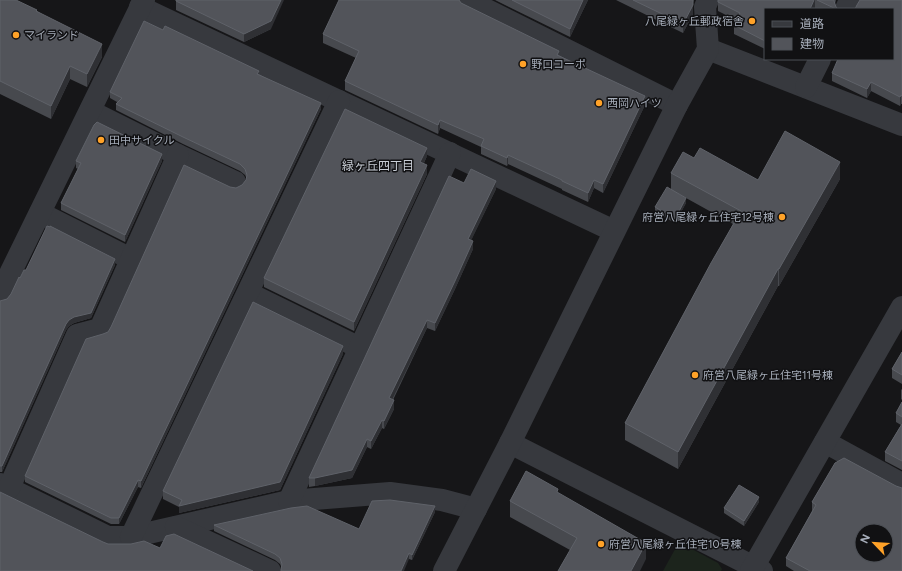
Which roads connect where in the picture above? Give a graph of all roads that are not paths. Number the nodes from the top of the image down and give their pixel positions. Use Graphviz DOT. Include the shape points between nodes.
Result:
graph roads {
  1 [pos="467,0"];
  2 [pos="708,0"];
  3 [pos="142,3"];
  4 [pos="708,49"];
  5 [pos="820,60"];
  6 [pos="806,87"];
  7 [pos="339,101"];
  8 [pos="677,104"];
  9 [pos="90,111"];
  10 [pos="902,125"];
  11 [pos="450,153"];
  12 [pos="178,155"];
  13 [pos="234,182"];
  14 [pos="40,213"];
  15 [pos="614,231"];
  16 [pos="131,259"];
  17 [pos="248,293"];
  18 [pos="0,294"];
  19 [pos="899,318"];
  20 [pos="360,348"];
  21 [pos="825,442"];
  22 [pos="510,443"];
  23 [pos="902,484"];
  24 [pos="5,486"];
  25 [pos="289,501"];
  26 [pos="476,509"];
  27 [pos="176,527"];
  28 [pos="131,537"];
  29 [pos="755,569"];
  30 [pos="270,571"];
  31 [pos="444,571"];
  1 -- 8 [label="street"];
  2 -- 4 [label="street" via="704,7"];
  3 -- 7 [label="street"];
  3 -- 9 [label="street"];
  4 -- 6 [label="street"];
  4 -- 8 [label="street"];
  5 -- 6 [label="street"];
  6 -- 10 [label="street"];
  7 -- 11 [label="street"];
  7 -- 17 [label="street"];
  8 -- 15 [label="street"];
  9 -- 12 [label="street"];
  9 -- 14 [label="street"];
  11 -- 15 [label="street"];
  11 -- 20 [label="street"];
  12 -- 13 [label="street"];
  12 -- 16 [label="street"];
  14 -- 16 [label="street"];
  14 -- 18 [label="street"];
  15 -- 22 [label="street"];
  16 -- 24 [label="street" via="100,329 78,335"];
  17 -- 20 [label="street"];
  17 -- 28 [label="street"];
  19 -- 21 [label="street"];
  20 -- 25 [label="street"];
  21 -- 23 [label="street"];
  21 -- 29 [label="street"];
  22 -- 26 [label="street"];
  22 -- 29 [label="street"];
  24 -- 28 [label="street" via="108,537"];
  25 -- 26 [label="street" via="390,493 442,500"];
  25 -- 27 [label="street"];
  26 -- 31 [label="street"];
  27 -- 28 [label="street"];
  27 -- 30 [label="street"];
}
